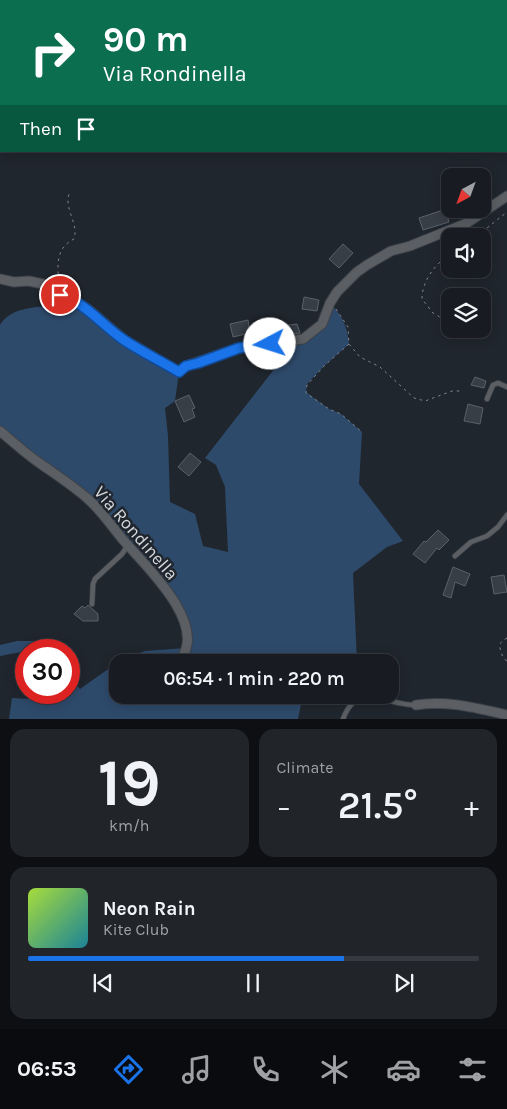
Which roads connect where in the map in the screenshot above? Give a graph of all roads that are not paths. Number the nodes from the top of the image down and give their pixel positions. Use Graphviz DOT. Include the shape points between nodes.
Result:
graph roads {
  1 [pos="507,196"];
  2 [pos="0,280"];
  3 [pos="507,387"];
  4 [pos="487,398"];
  5 [pos="0,431"];
  6 [pos="507,515"];
  7 [pos="128,545"];
  8 [pos="455,556"];
  9 [pos="92,604"];
  10 [pos="182,654"];
  11 [pos="399,703"];
  12 [pos="351,704"];
  13 [pos="416,705"];
  14 [pos="507,715"];
  15 [pos="343,719"];
  1 -- 2 [label="street" via="467,223 380,256 357,272 330,302 322,324 303,339 239,348 186,366 179,372 123,339 89,310 69,298 51,293 43,284"];
  3 -- 4 [label="lane" via="498,383 493,385"];
  5 -- 7 [label="street, Via Rondinella" via="86,497"];
  6 -- 8 [label="lane" via="487,536 471,542"];
  7 -- 9 [label="lane" via="95,579"];
  7 -- 10 [label="street, Via Rondinella" via="161,583 184,621 188,636"];
  11 -- 13 [label="lane"];
  12 -- 15 [label="lane"];
  13 -- 14 [label="street" via="434,702 454,704"];
}
